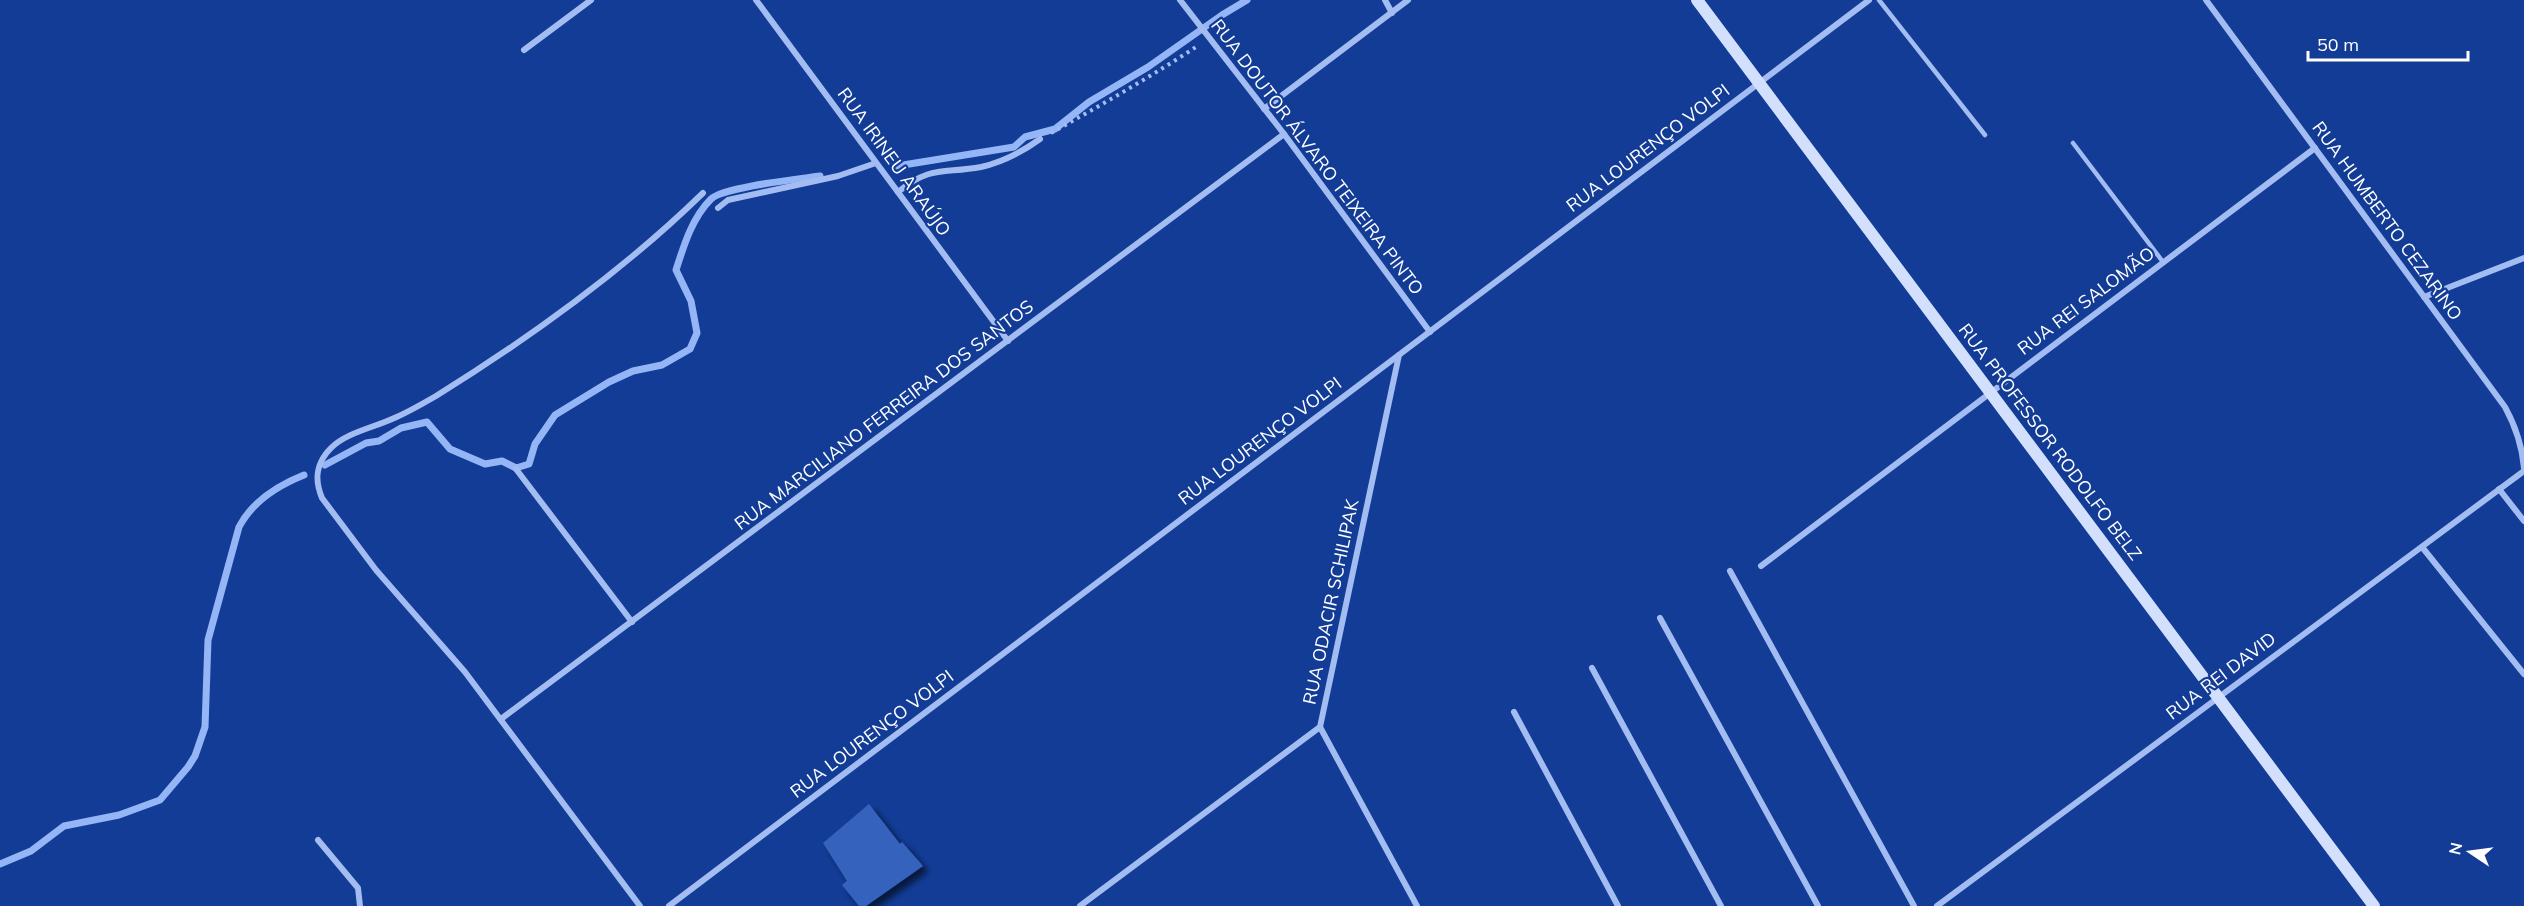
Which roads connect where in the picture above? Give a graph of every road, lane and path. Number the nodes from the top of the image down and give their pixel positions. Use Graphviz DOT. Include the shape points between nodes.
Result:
graph roads {
  1 [pos="591,0"];
  2 [pos="756,0"];
  3 [pos="1180,0"];
  4 [pos="1385,0"];
  5 [pos="1408,0"];
  6 [pos="1697,0"];
  7 [pos="1869,0"];
  8 [pos="1879,0"];
  9 [pos="2206,0"];
  10 [pos="1392,13"];
  11 [pos="1209,38"];
  12 [pos="524,50"];
  13 [pos="1759,83"];
  14 [pos="1264,108"];
  15 [pos="1284,134"];
  16 [pos="1985,135"];
  17 [pos="1040,139"];
  18 [pos="2073,143"];
  19 [pos="2315,148"];
  20 [pos="876,163"];
  21 [pos="898,192"];
  22 [pos="703,193"];
  23 [pos="718,208"];
  24 [pos="2524,258"];
  25 [pos="2163,262"];
  26 [pos="2424,297"];
  27 [pos="1430,332"];
  28 [pos="1008,341"];
  29 [pos="1399,355"];
  30 [pos="1990,393"];
  31 [pos="516,469"];
  32 [pos="2524,470"];
  33 [pos="2499,489"];
  34 [pos="2524,521"];
  35 [pos="2422,547"];
  36 [pos="1761,566"];
  37 [pos="1730,571"];
  38 [pos="1660,618"];
  39 [pos="632,622"];
  40 [pos="1592,668"];
  41 [pos="2524,674"];
  42 [pos="2218,698"];
  43 [pos="1514,712"];
  44 [pos="501,719"];
  45 [pos="1320,727"];
  46 [pos="318,840"];
  47 [pos="360,906"];
  48 [pos="640,906"];
  49 [pos="669,906"];
  50 [pos="1080,906"];
  51 [pos="1417,906"];
  52 [pos="1618,906"];
  53 [pos="1720,906"];
  54 [pos="1818,906"];
  55 [pos="1914,906"];
  56 [pos="1936,906"];
  57 [pos="2374,906"];
  1 -- 12 [label="street"];
  2 -- 20 [label="street, RUA IRINEU ARAÚJO"];
  3 -- 11 [label="street, RUA DOUTOR ÁLVARO TEIXEIRA PINTO"];
  4 -- 10 [label="street"];
  5 -- 10 [label="street"];
  6 -- 13 [label="street, RUA PROFESSOR RODOLFO BELZ"];
  7 -- 13 [label="street, RUA LOURENÇO VOLPI"];
  8 -- 16 [label="lane"];
  9 -- 19 [label="street, RUA HUMBERTO CEZARINO"];
  10 -- 14 [label="street"];
  11 -- 14 [label="street, RUA DOUTOR ÁLVARO TEIXEIRA PINTO"];
  11 -- 17 [label="path"];
  13 -- 27 [label="street, RUA LOURENÇO VOLPI"];
  13 -- 30 [label="street, RUA PROFESSOR RODOLFO BELZ"];
  14 -- 15 [label="street, RUA DOUTOR ÁLVARO TEIXEIRA PINTO"];
  15 -- 27 [label="street, RUA DOUTOR ÁLVARO TEIXEIRA PINTO"];
  15 -- 28 [label="street, RUA MARCILIANO FERREIRA DOS SANTOS"];
  17 -- 21 [label="street" via="1019,153 982,166 924,174"];
  18 -- 25 [label="lane"];
  19 -- 25 [label="street, RUA REI SALOMÃO"];
  19 -- 26 [label="street, RUA HUMBERTO CEZARINO"];
  20 -- 21 [label="street, RUA IRINEU ARAÚJO"];
  20 -- 23 [label="street" via="838,176 728,200"];
  21 -- 28 [label="street, RUA IRINEU ARAÚJO"];
  22 -- 44 [label="street" via="582,296 435,396 393,419 342,439 323,458 318,470 322,498 376,570 449,651"];
  24 -- 26 [label="street"];
  25 -- 30 [label="street, RUA REI SALOMÃO"];
  26 -- 32 [label="street, RUA HUMBERTO CEZARINO" via="2505,407 2522,447"];
  27 -- 29 [label="street, RUA LOURENÇO VOLPI"];
  28 -- 39 [label="street, RUA MARCILIANO FERREIRA DOS SANTOS"];
  29 -- 45 [label="street, RUA ODACIR SCHILIPAK"];
  29 -- 49 [label="street, RUA LOURENÇO VOLPI"];
  30 -- 36 [label="street, RUA REI SALOMÃO"];
  30 -- 42 [label="street, RUA PROFESSOR RODOLFO BELZ"];
  31 -- 39 [label="street"];
  32 -- 33 [label="street, RUA REI DAVID"];
  33 -- 34 [label="street"];
  33 -- 35 [label="street, RUA REI DAVID"];
  35 -- 41 [label="street"];
  35 -- 42 [label="street, RUA REI DAVID"];
  37 -- 55 [label="street"];
  38 -- 54 [label="street"];
  39 -- 44 [label="street, RUA MARCILIANO FERREIRA DOS SANTOS"];
  40 -- 53 [label="street"];
  42 -- 56 [label="street, RUA REI DAVID"];
  42 -- 57 [label="street, RUA PROFESSOR RODOLFO BELZ"];
  43 -- 52 [label="street"];
  44 -- 48 [label="street"];
  45 -- 50 [label="street"];
  45 -- 51 [label="street, RUA ODACIR SCHILIPAK"];
  46 -- 47 [label="street" via="358,888"];
}
